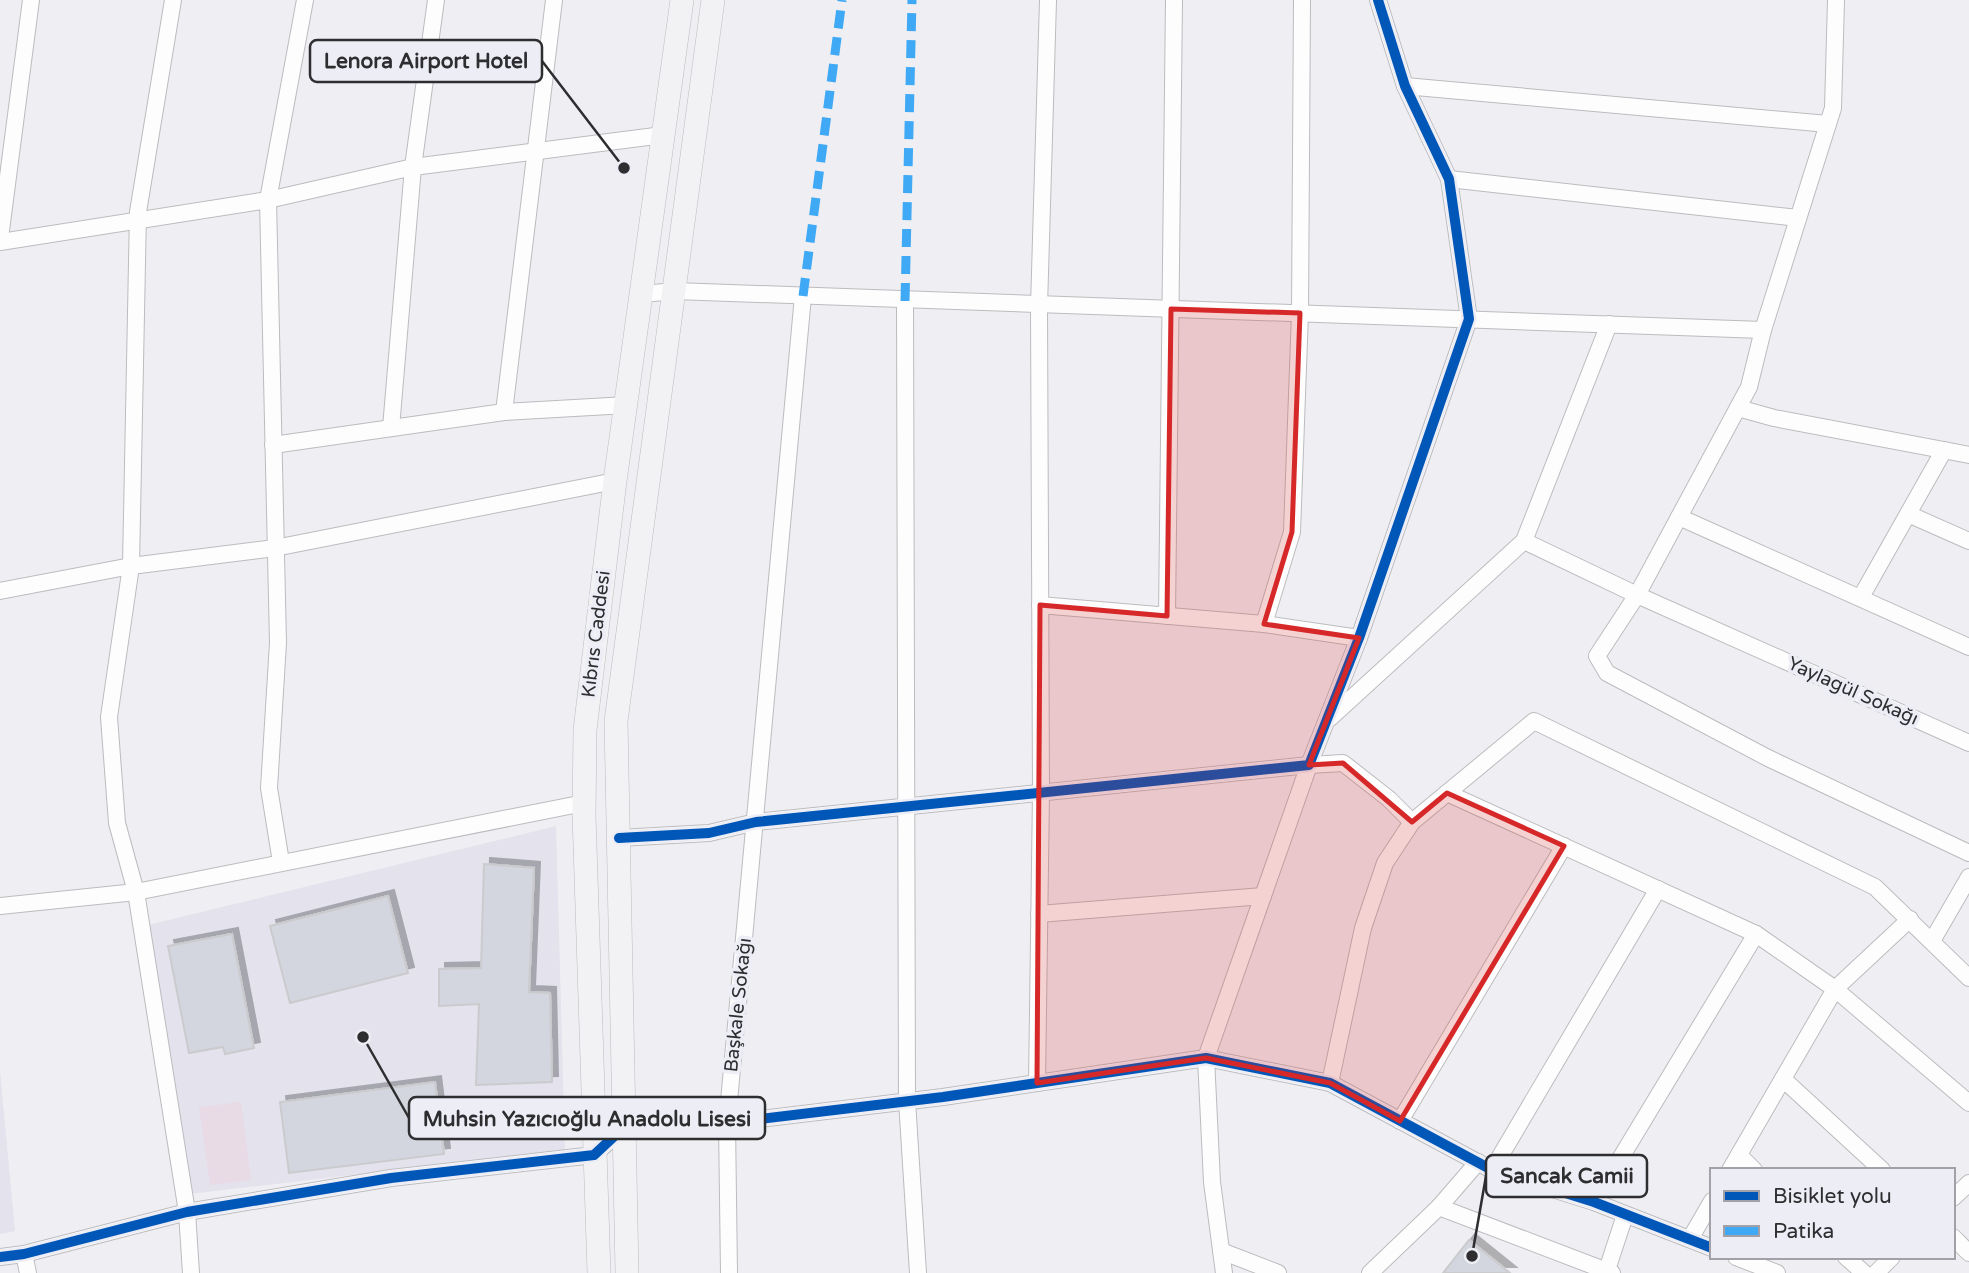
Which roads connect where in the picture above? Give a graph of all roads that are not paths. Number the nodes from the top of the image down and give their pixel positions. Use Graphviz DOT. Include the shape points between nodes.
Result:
graph roads {
  1 [pos="31,0"];
  2 [pos="173,0"];
  3 [pos="305,0"];
  4 [pos="436,0"];
  5 [pos="554,0"];
  6 [pos="682,0"];
  7 [pos="713,0"];
  8 [pos="1048,0"];
  9 [pos="1174,0"];
  10 [pos="1301,0"];
  11 [pos="1378,0"];
  12 [pos="1836,0"];
  13 [pos="1405,86"];
  14 [pos="1828,124"];
  15 [pos="663,135"];
  16 [pos="534,152"];
  17 [pos="413,167"];
  18 [pos="1449,179"];
  19 [pos="268,200"];
  20 [pos="1798,218"];
  21 [pos="138,222"];
  22 [pos="0,240"];
  23 [pos="675,290"];
  24 [pos="642,294"];
  25 [pos="803,296"];
  26 [pos="905,301"];
  27 [pos="1040,307"];
  28 [pos="1171,309"];
  29 [pos="1300,313"];
  30 [pos="1469,319"];
  31 [pos="1609,324"];
  32 [pos="1763,331"];
  33 [pos="627,405"];
  34 [pos="1738,408"];
  35 [pos="504,412"];
  36 [pos="391,428"];
  37 [pos="273,445"];
  38 [pos="1944,450"];
  39 [pos="1969,454"];
  40 [pos="615,481"];
  41 [pos="1908,514"];
  42 [pos="1679,517"];
  43 [pos="1524,541"];
  44 [pos="1969,541"];
  45 [pos="275,548"];
  46 [pos="131,566"];
  47 [pos="0,591"];
  48 [pos="1637,595"];
  49 [pos="1861,597"];
  50 [pos="1040,605"];
  51 [pos="1167,616"];
  52 [pos="1264,624"];
  53 [pos="1359,638"];
  54 [pos="1969,647"];
  55 [pos="1326,722"];
  56 [pos="1969,743"];
  57 [pos="1308,765"];
  58 [pos="1041,792"];
  59 [pos="1447,793"];
  60 [pos="584,803"];
  61 [pos="904,807"];
  62 [pos="756,822"];
  63 [pos="1412,822"];
  64 [pos="619,838"];
  65 [pos="1564,846"];
  66 [pos="1969,853"];
  67 [pos="281,862"];
  68 [pos="1969,877"];
  69 [pos="1658,889"];
  70 [pos="136,892"];
  71 [pos="1263,896"];
  72 [pos="0,906"];
  73 [pos="1039,914"];
  74 [pos="1910,919"];
  75 [pos="1756,934"];
  76 [pos="1932,941"];
  77 [pos="1966,970"];
  78 [pos="1835,989"];
  79 [pos="1206,1058"];
  80 [pos="1783,1079"];
  81 [pos="1037,1083"];
  82 [pos="1330,1083"];
  83 [pos="906,1101"];
  84 [pos="1969,1103"];
  85 [pos="1400,1121"];
  86 [pos="727,1123"];
  87 [pos="623,1128"];
  88 [pos="594,1155"];
  89 [pos="1739,1155"];
  90 [pos="1485,1166"];
  91 [pos="1731,1168"];
  92 [pos="1752,1168"];
  93 [pos="1880,1168"];
  94 [pos="1969,1183"];
  95 [pos="1955,1196"];
  96 [pos="1594,1202"];
  97 [pos="1710,1204"];
  98 [pos="1438,1207"];
  99 [pos="187,1212"];
  100 [pos="1625,1215"];
  101 [pos="1690,1239"];
  102 [pos="1955,1239"];
  103 [pos="1710,1247"];
  104 [pos="1221,1251"];
  105 [pos="1969,1253"];
  106 [pos="24,1254"];
  107 [pos="0,1257"];
  108 [pos="1741,1259"];
  109 [pos="1848,1259"];
  110 [pos="1890,1259"];
  111 [pos="1608,1272"];
  112 [pos="28,1273"];
  113 [pos="191,1273"];
  114 [pos="599,1273"];
  115 [pos="627,1273"];
  116 [pos="729,1273"];
  117 [pos="918,1273"];
  118 [pos="1224,1273"];
  119 [pos="1278,1273"];
  120 [pos="1370,1273"];
  121 [pos="1777,1273"];
  122 [pos="1864,1273"];
  123 [pos="1876,1273"];
  1 -- 22 [label="street"];
  2 -- 21 [label="street" via="152,109"];
  3 -- 19 [label="street"];
  4 -- 17 [label="street"];
  5 -- 16 [label="street"];
  6 -- 15 [label="main road, Kıbrıs Caddesi"];
  7 -- 23 [label="main road"];
  8 -- 27 [label="street"];
  9 -- 28 [label="street"];
  10 -- 29 [label="street"];
  11 -- 13 [label="street"];
  12 -- 14 [label="street" via="1833,108"];
  13 -- 14 [label="street"];
  13 -- 18 [label="street"];
  14 -- 20 [label="street"];
  15 -- 16 [label="street"];
  15 -- 24 [label="main road, Kıbrıs Caddesi"];
  16 -- 17 [label="street"];
  16 -- 35 [label="street"];
  17 -- 19 [label="street"];
  17 -- 36 [label="street"];
  18 -- 20 [label="street"];
  18 -- 30 [label="street"];
  19 -- 21 [label="street"];
  19 -- 37 [label="street"];
  20 -- 32 [label="street"];
  21 -- 22 [label="street"];
  21 -- 46 [label="street"];
  23 -- 24 [label="street"];
  23 -- 25 [label="street"];
  23 -- 64 [label="main road" via="618,697"];
  24 -- 33 [label="main road, Kıbrıs Caddesi"];
  25 -- 26 [label="street"];
  25 -- 62 [label="street, Başkale Sokağı"];
  26 -- 27 [label="street"];
  26 -- 61 [label="street"];
  27 -- 28 [label="street"];
  27 -- 50 [label="street"];
  28 -- 29 [label="street"];
  28 -- 51 [label="street"];
  29 -- 30 [label="street"];
  29 -- 52 [label="street" via="1292,532"];
  30 -- 31 [label="street"];
  30 -- 53 [label="street"];
  31 -- 32 [label="street"];
  31 -- 43 [label="street"];
  32 -- 34 [label="street" via="1749,387"];
  33 -- 35 [label="street"];
  33 -- 40 [label="main road, Kıbrıs Caddesi"];
  34 -- 38 [label="street"];
  34 -- 42 [label="street"];
  35 -- 36 [label="street"];
  36 -- 37 [label="street"];
  37 -- 45 [label="street"];
  38 -- 39 [label="street"];
  38 -- 41 [label="street"];
  40 -- 45 [label="street"];
  40 -- 60 [label="main road, Kıbrıs Caddesi" via="589,687"];
  41 -- 44 [label="street"];
  41 -- 49 [label="street"];
  42 -- 48 [label="street"];
  42 -- 49 [label="street"];
  43 -- 48 [label="street, Yaylagül Sokağı"];
  43 -- 55 [label="street"];
  45 -- 46 [label="street"];
  45 -- 67 [label="street" via="278,643 269,788"];
  46 -- 47 [label="street"];
  46 -- 70 [label="street" via="108,717 117,823"];
  48 -- 56 [label="street, Yaylagül Sokağı"];
  48 -- 66 [label="street" via="1597,656 1607,673 1768,758"];
  49 -- 54 [label="street"];
  50 -- 51 [label="street"];
  50 -- 58 [label="street"];
  51 -- 52 [label="street"];
  52 -- 53 [label="street"];
  53 -- 55 [label="street"];
  55 -- 57 [label="street"];
  57 -- 58 [label="street"];
  57 -- 63 [label="street" via="1343,763"];
  57 -- 71 [label="street"];
  58 -- 61 [label="street"];
  58 -- 73 [label="street"];
  59 -- 63 [label="street"];
  59 -- 65 [label="street"];
  59 -- 74 [label="street" via="1534,721 1875,887"];
  60 -- 67 [label="street"];
  60 -- 88 [label="main road, Kıbrıs Caddesi"];
  61 -- 62 [label="street"];
  61 -- 83 [label="street"];
  62 -- 64 [label="street" via="709,832"];
  62 -- 86 [label="street, Başkale Sokağı"];
  63 -- 82 [label="street" via="1385,863 1363,928"];
  64 -- 87 [label="main road"];
  65 -- 69 [label="street"];
  65 -- 85 [label="street"];
  67 -- 70 [label="street"];
  68 -- 76 [label="street"];
  69 -- 75 [label="street"];
  69 -- 90 [label="street"];
  70 -- 72 [label="street"];
  70 -- 99 [label="street"];
  71 -- 73 [label="street"];
  71 -- 79 [label="street"];
  73 -- 81 [label="street"];
  74 -- 76 [label="street"];
  74 -- 78 [label="street"];
  75 -- 78 [label="street"];
  75 -- 96 [label="street"];
  76 -- 77 [label="street"];
  78 -- 80 [label="street"];
  78 -- 84 [label="street"];
  79 -- 81 [label="street"];
  79 -- 82 [label="street"];
  79 -- 104 [label="street" via="1212,1182"];
  80 -- 89 [label="street"];
  80 -- 93 [label="street"];
  81 -- 83 [label="street"];
  82 -- 85 [label="street"];
  83 -- 86 [label="street"];
  83 -- 117 [label="street"];
  85 -- 90 [label="street"];
  86 -- 87 [label="street"];
  86 -- 116 [label="street, Başkale Sokağı"];
  87 -- 88 [label="street"];
  87 -- 115 [label="main road"];
  88 -- 99 [label="street" via="391,1178"];
  88 -- 114 [label="main road, Kıbrıs Caddesi"];
  89 -- 91 [label="street"];
  89 -- 92 [label="street"];
  90 -- 96 [label="street"];
  90 -- 98 [label="street"];
  94 -- 95 [label="street"];
  96 -- 100 [label="street"];
  97 -- 101 [label="street"];
  98 -- 111 [label="street"];
  98 -- 120 [label="street"];
  99 -- 106 [label="street"];
  99 -- 113 [label="street"];
  100 -- 101 [label="street"];
  100 -- 111 [label="street"];
  101 -- 103 [label="street"];
  102 -- 105 [label="street"];
  104 -- 118 [label="street"];
  104 -- 119 [label="street"];
  106 -- 107 [label="street"];
  106 -- 112 [label="street"];
  108 -- 121 [label="street"];
  109 -- 122 [label="street"];
  110 -- 123 [label="street"];
}
